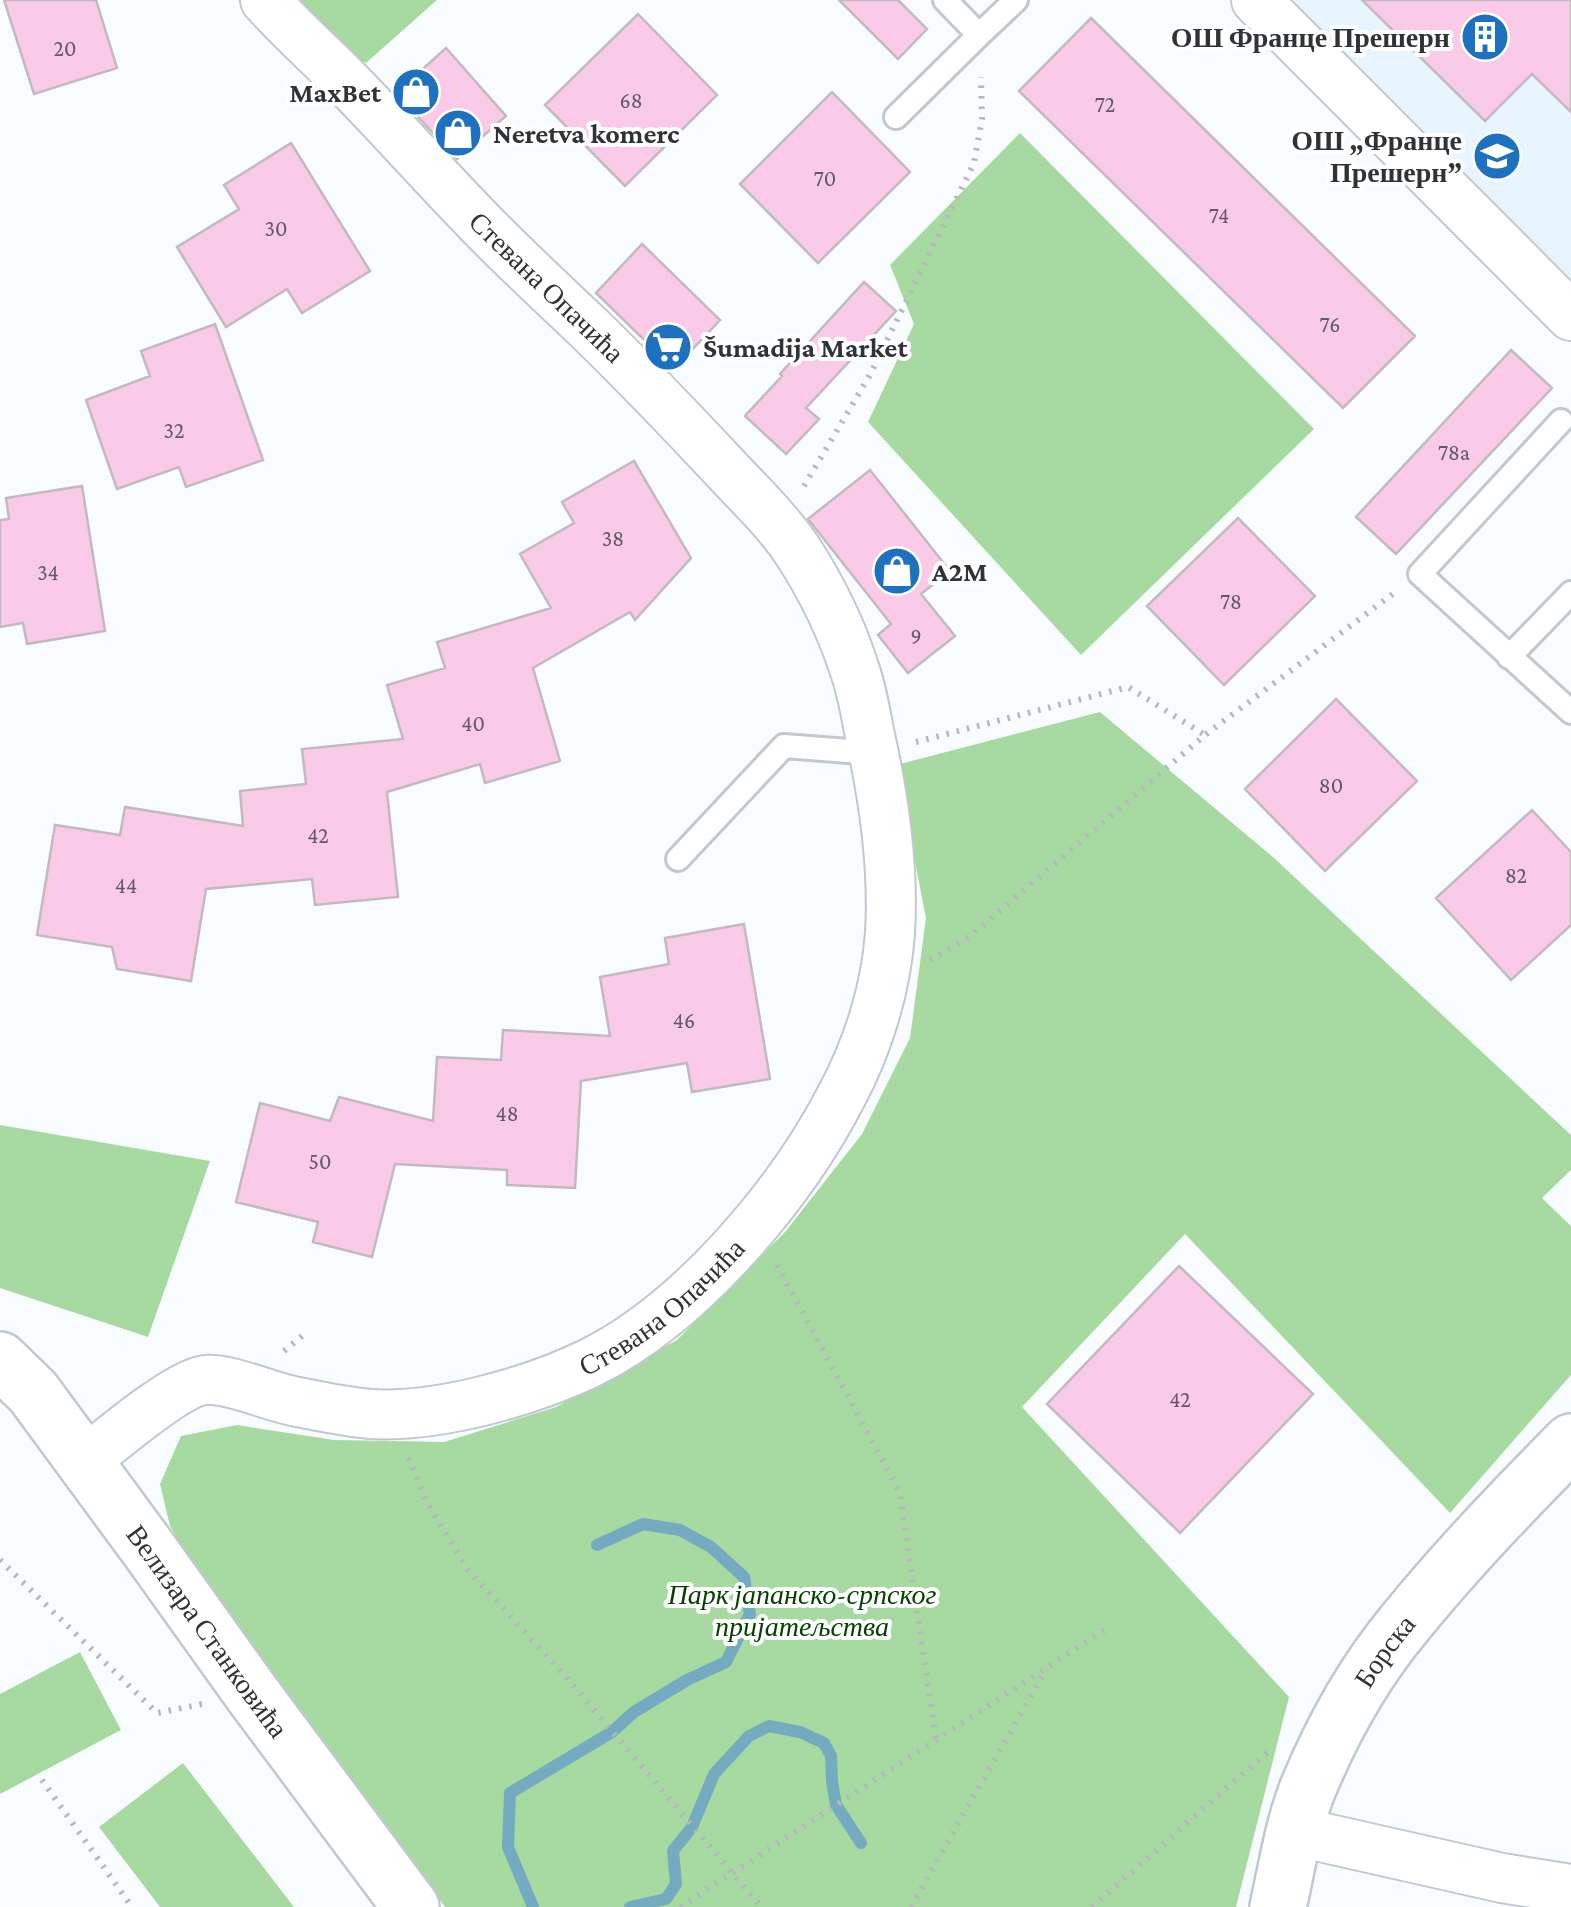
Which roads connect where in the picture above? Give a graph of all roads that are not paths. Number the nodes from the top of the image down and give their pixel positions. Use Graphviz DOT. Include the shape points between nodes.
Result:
graph roads {
  1 [pos="264,0"];
  2 [pos="945,0"];
  3 [pos="1016,0"];
  4 [pos="1256,0"];
  5 [pos="980,35"];
  6 [pos="896,117"];
  7 [pos="1571,316"];
  8 [pos="1561,421"];
  9 [pos="1571,593"];
  10 [pos="1509,657"];
  11 [pos="1569,708"];
  12 [pos="874,753"];
  13 [pos="678,859"];
  14 [pos="0,1360"];
  15 [pos="1571,1442"];
  16 [pos="84,1462"];
  17 [pos="1294,1831"];
  18 [pos="1571,1889"];
  19 [pos="411,1907"];
  20 [pos="1278,1907"];
  1 -- 12 [label="street, Стевана Опачића" via="780,526 853,664"];
  2 -- 5 [label="lane"];
  3 -- 5 [label="lane"];
  4 -- 7 [label="street"];
  5 -- 6 [label="lane"];
  8 -- 10 [label="lane" via="1420,574"];
  9 -- 10 [label="lane"];
  10 -- 11 [label="lane"];
  12 -- 13 [label="lane" via="784,746"];
  12 -- 16 [label="street, Стевана Опачића" via="889,840 890,936 872,1028 829,1122 755,1224 679,1303 592,1362 540,1384 418,1412 372,1414 208,1380 187,1386"];
  14 -- 16 [label="street, Велизара Станковића" via="33,1392"];
  15 -- 17 [label="street, Борска" via="1403,1624 1322,1756"];
  16 -- 19 [label="street, Велизара Станковића"];
  17 -- 18 [label="street"];
  17 -- 20 [label="street, Борска"];
}
